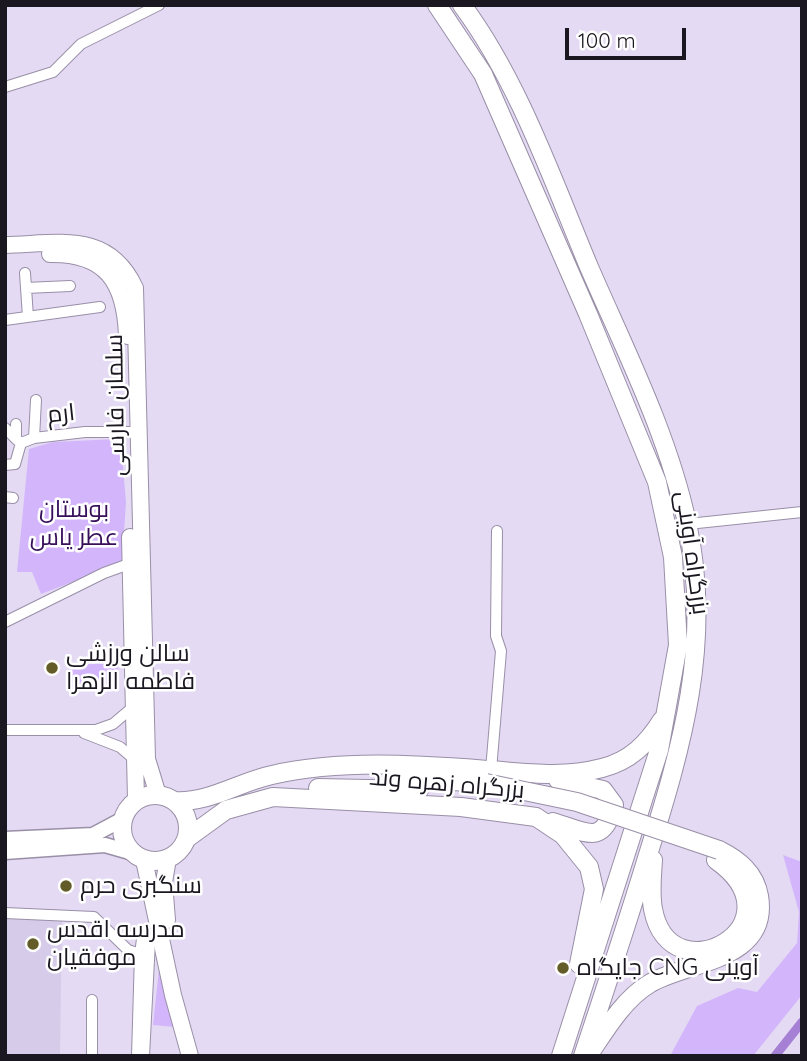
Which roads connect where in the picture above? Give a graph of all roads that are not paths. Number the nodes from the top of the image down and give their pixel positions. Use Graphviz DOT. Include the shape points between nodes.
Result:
graph roads {
  1 [pos="159,5"];
  2 [pos="437,5"];
  3 [pos="462,5"];
  4 [pos="5,87"];
  5 [pos="5,245"];
  6 [pos="5,255"];
  7 [pos="25,273"];
  8 [pos="70,286"];
  9 [pos="26,289"];
  10 [pos="100,307"];
  11 [pos="28,317"];
  12 [pos="5,320"];
  13 [pos="36,400"];
  14 [pos="16,424"];
  15 [pos="5,428"];
  16 [pos="130,432"];
  17 [pos="34,438"];
  18 [pos="18,441"];
  19 [pos="5,465"];
  20 [pos="802,512"];
  21 [pos="688,524"];
  22 [pos="497,531"];
  23 [pos="130,564"];
  24 [pos="5,622"];
  25 [pos="133,707"];
  26 [pos="666,714"];
  27 [pos="5,730"];
  28 [pos="80,732"];
  29 [pos="135,760"];
  30 [pos="538,775"];
  31 [pos="487,782"];
  32 [pos="274,797"];
  33 [pos="167,798"];
  34 [pos="136,800"];
  35 [pos="536,817"];
  36 [pos="123,819"];
  37 [pos="655,835"];
  38 [pos="5,839"];
  39 [pos="186,839"];
  40 [pos="5,852"];
  41 [pos="717,855"];
  42 [pos="139,856"];
  43 [pos="168,859"];
  44 [pos="5,913"];
  45 [pos="141,954"];
  46 [pos="92,1000"];
  47 [pos="567,1037"];
  48 [pos="92,1056"];
  49 [pos="137,1056"];
  50 [pos="144,1056"];
  51 [pos="190,1056"];
  52 [pos="197,1056"];
  53 [pos="561,1056"];
  54 [pos="586,1056"];
  1 -- 4 [label="street" via="80,44 53,72"];
  2 -- 26 [label="highway, بزرگراه آوینی" via="483,74 657,482 677,600 678,645"];
  3 -- 21 [label="highway, بزرگراه آوینی" via="497,62 542,156 655,421"];
  5 -- 33 [label="main road, سلمان فارسی" via="77,243 96,247 113,256 135,288 147,759"];
  6 -- 16 [label="main road, سلمان فارسی" via="70,254 92,259 112,279 126,317"];
  7 -- 9 [label="street"];
  8 -- 9 [label="street"];
  9 -- 11 [label="street"];
  10 -- 11 [label="street"];
  11 -- 12 [label="street"];
  13 -- 17 [label="street, ارم"];
  14 -- 18 [label="street"];
  15 -- 18 [label="street"];
  16 -- 17 [label="street, ارم"];
  16 -- 23 [label="main road, سلمان فارسی"];
  17 -- 18 [label="street"];
  18 -- 19 [label="street" via="15,464"];
  20 -- 21 [label="street"];
  21 -- 37 [label="highway, بزرگراه آوینی" via="698,598 693,684 681,752"];
  22 -- 31 [label="street" via="496,636 501,651"];
  23 -- 24 [label="street"];
  23 -- 25 [label="main road, سلمان فارسی"];
  25 -- 28 [label="street" via="113,724"];
  25 -- 29 [label="main road, سلمان فارسی"];
  26 -- 30 [label="highway, بزرگراه زهره وند" via="646,743 621,762 583,772"];
  26 -- 47 [label="highway, بزرگراه آوینی" via="635,833"];
  27 -- 28 [label="street"];
  28 -- 29 [label="street" via="120,747"];
  29 -- 34 [label="main road, سلمان فارسی"];
  30 -- 31 [label="highway, بزرگراه زهره وند"];
  30 -- 35 [label="highway" via="603,790 614,805 607,829 593,834"];
  31 -- 32 [label="highway, بزرگراه زهره وند" via="310,788"];
  31 -- 33 [label="highway, بزرگراه زهره وند" via="273,774 199,800"];
  31 -- 41 [label="highway, بزرگراه زهره وند, bridge" via="577,802"];
  32 -- 35 [label="highway, بزرگراه زهره وند" via="439,806"];
  32 -- 39 [label="highway, بزرگراه زهره وند" via="226,810"];
  33 -- 34 [label="highway"];
  33 -- 39 [label="highway" via="188,821"];
  34 -- 36 [label="highway"];
  35 -- 47 [label="highway, بزرگراه زهره وند" via="579,852 589,867 594,889 565,1022"];
  36 -- 38 [label="street" via="93,835"];
  36 -- 42 [label="highway" via="123,838"];
  37 -- 41 [label="highway" via="653,909 666,937 691,951 725,945 745,916 743,888"];
  37 -- 54 [label="highway, بزرگراه آوینی"];
  39 -- 43 [label="highway"];
  40 -- 42 [label="street" via="106,845"];
  41 -- 54 [label="highway" via="736,858 756,885 758,915 747,939 726,956 649,984 624,1007"];
  42 -- 43 [label="highway"];
  42 -- 51 [label="main road"];
  43 -- 52 [label="main road" via="165,908"];
  44 -- 45 [label="street" via="94,917 128,950"];
  45 -- 49 [label="street"];
  45 -- 50 [label="street" via="146,940"];
  46 -- 48 [label="street"];
  47 -- 53 [label="highway, بزرگراه آوینی"];
}
